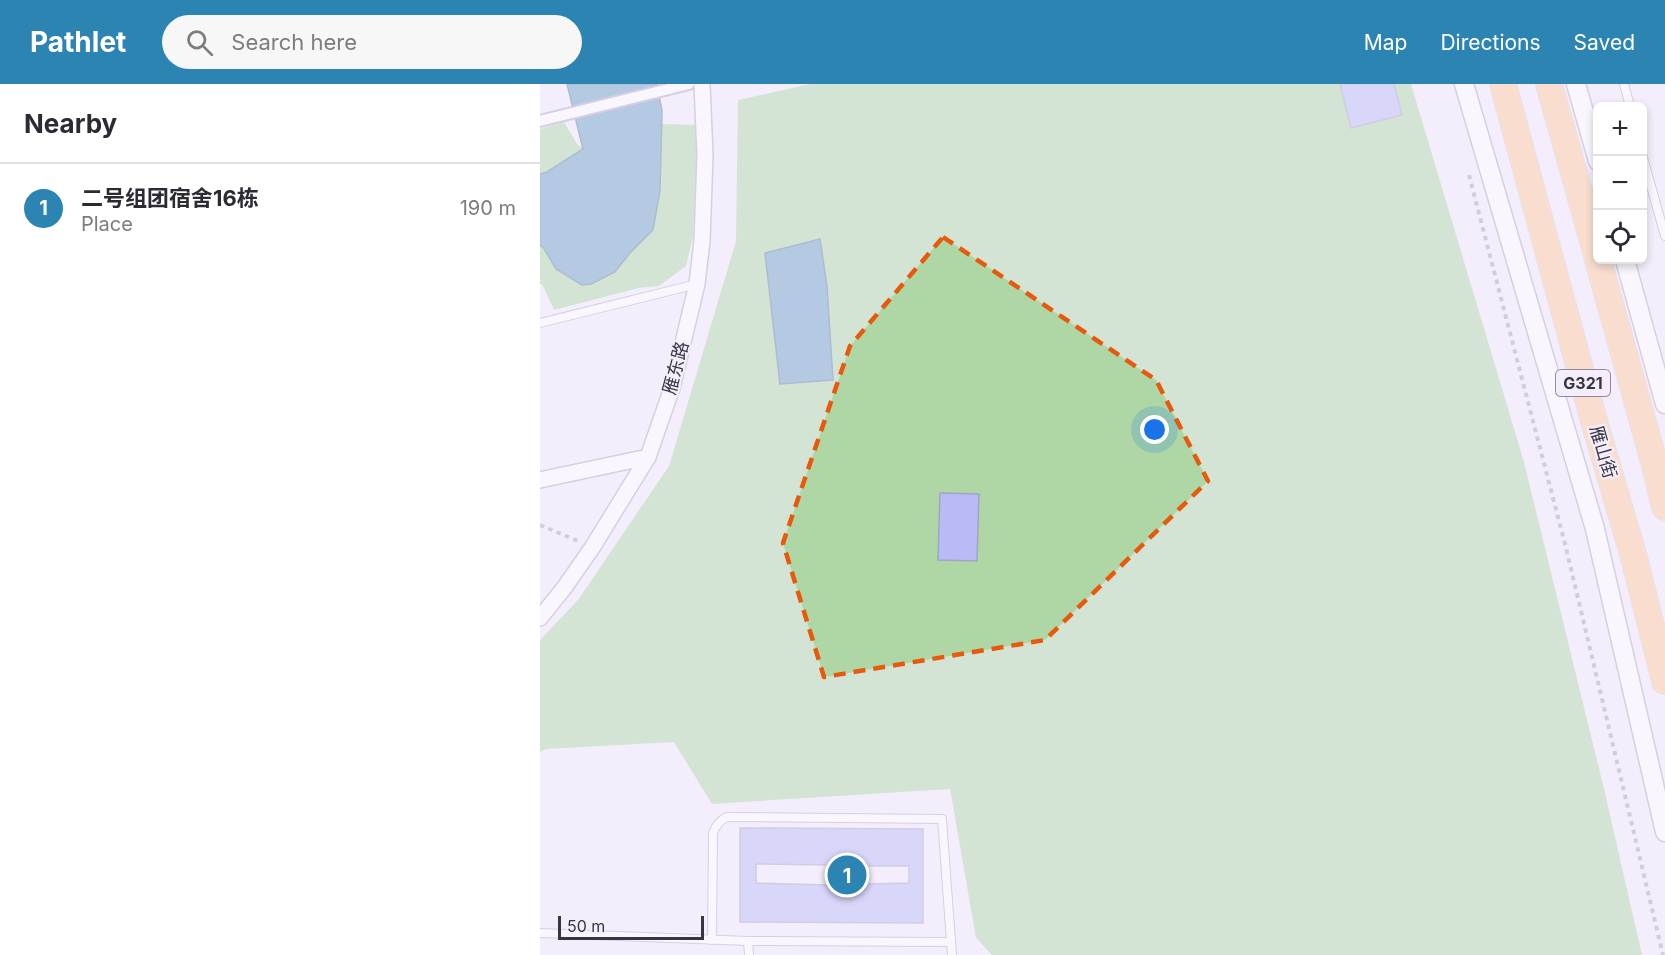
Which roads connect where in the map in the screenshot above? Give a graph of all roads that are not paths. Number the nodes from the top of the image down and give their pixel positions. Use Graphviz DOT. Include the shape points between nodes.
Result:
graph roads {
  1 [pos="689,84"];
  2 [pos="702,84"];
  3 [pos="1464,84"];
  4 [pos="1503,84"];
  5 [pos="1549,84"];
  6 [pos="1576,84"];
  7 [pos="1624,84"];
  8 [pos="1629,102"];
  9 [pos="540,121"];
  10 [pos="1597,156"];
  11 [pos="1643,156"];
  12 [pos="1665,236"];
  13 [pos="1593,241"];
  14 [pos="1599,264"];
  15 [pos="1626,264"];
  16 [pos="697,284"];
  17 [pos="540,323"];
  18 [pos="1665,404"];
  19 [pos="648,457"];
  20 [pos="540,480"];
  21 [pos="1665,507"];
  22 [pos="540,618"];
  23 [pos="1665,681"];
  24 [pos="1665,832"];
  25 [pos="540,933"];
  26 [pos="712,940"];
  27 [pos="748,941"];
  28 [pos="951,942"];
  29 [pos="749,955"];
  30 [pos="952,955"];
  1 -- 9 [label="street"];
  2 -- 16 [label="street, 雁东路" via="705,155"];
  3 -- 24 [label="street" via="1595,529"];
  4 -- 23 [label="highway, 雁山街 / G321"];
  5 -- 13 [label="highway, G321"];
  6 -- 10 [label="street"];
  7 -- 8 [label="lane"];
  11 -- 12 [label="lane"];
  14 -- 21 [label="highway, G321"];
  15 -- 18 [label="street"];
  16 -- 17 [label="lane"];
  16 -- 19 [label="street, 雁东路" via="672,388"];
  19 -- 20 [label="street"];
  19 -- 22 [label="street, 雁东路" via="592,548"];
  25 -- 26 [label="lane"];
  26 -- 27 [label="lane"];
  26 -- 28 [label="lane" via="713,833 717,824 728,817 942,819"];
  27 -- 28 [label="lane"];
  27 -- 29 [label="lane"];
  28 -- 30 [label="lane"];
}
